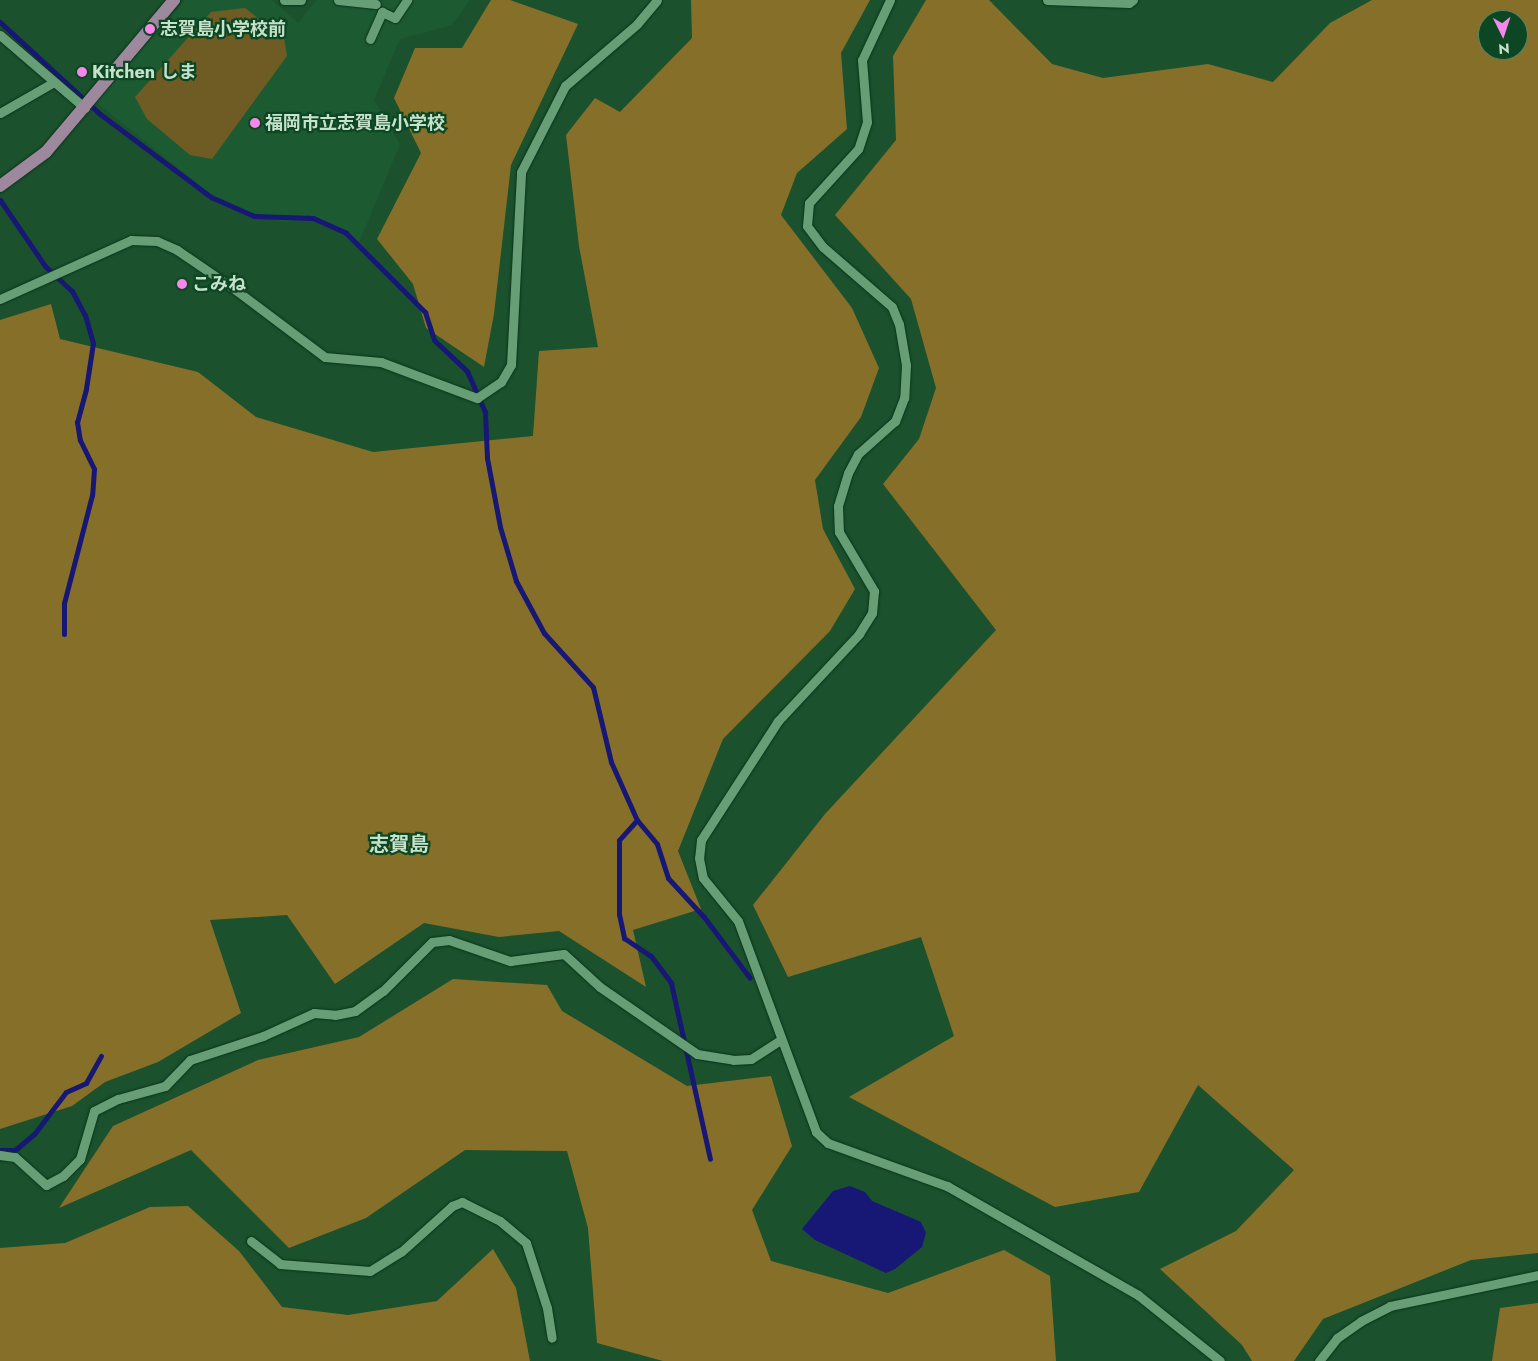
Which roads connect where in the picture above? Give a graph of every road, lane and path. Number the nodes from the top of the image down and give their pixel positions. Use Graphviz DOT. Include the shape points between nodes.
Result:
graph roads {
  1 [pos="174,0"];
  2 [pos="284,0"];
  3 [pos="301,0"];
  4 [pos="338,0"];
  5 [pos="407,0"];
  6 [pos="657,0"];
  7 [pos="890,0"];
  8 [pos="1047,0"];
  9 [pos="1133,0"];
  10 [pos="376,4"];
  11 [pos="0,35"];
  12 [pos="370,40"];
  13 [pos="54,82"];
  14 [pos="85,108"];
  15 [pos="0,113"];
  16 [pos="0,186"];
  17 [pos="0,299"];
  18 [pos="780,1040"];
  19 [pos="0,1155"];
  20 [pos="251,1241"];
  21 [pos="1538,1275"];
  22 [pos="552,1338"];
  23 [pos="1220,1361"];
  24 [pos="1319,1361"];
  1 -- 14 [label="main road"];
  2 -- 3 [label="street"];
  4 -- 10 [label="street"];
  5 -- 12 [label="street" via="395,18 382,12"];
  6 -- 17 [label="street" via="637,24 565,86 521,172 511,365 501,382 477,398 381,362 324,357 237,290 177,250 157,241 131,240"];
  7 -- 18 [label="street" via="862,60 867,122 858,149 810,203 807,226 823,247 892,307 899,324 906,365 904,398 895,421 858,454 848,473 838,506 839,532 874,591 872,613 859,634 778,721 701,840 699,858 703,878 738,921"];
  8 -- 9 [label="street" via="1129,3"];
  11 -- 13 [label="street"];
  13 -- 14 [label="street"];
  13 -- 15 [label="street"];
  14 -- 16 [label="main road" via="46,152"];
  18 -- 19 [label="street" via="751,1059 734,1060 697,1054 600,987 564,954 510,961 448,940 432,942 383,991 355,1010 335,1015 314,1013 263,1036 190,1060 165,1086 118,1099 94,1111 80,1159 64,1176 46,1185 15,1157"];
  18 -- 23 [label="street" via="816,1132 828,1143 947,1186 1138,1295"];
  20 -- 22 [label="street" via="280,1264 370,1271 401,1252 452,1206 462,1202 500,1221 526,1243 547,1308"];
  21 -- 24 [label="street" via="1390,1306 1361,1320 1337,1338"];
}
